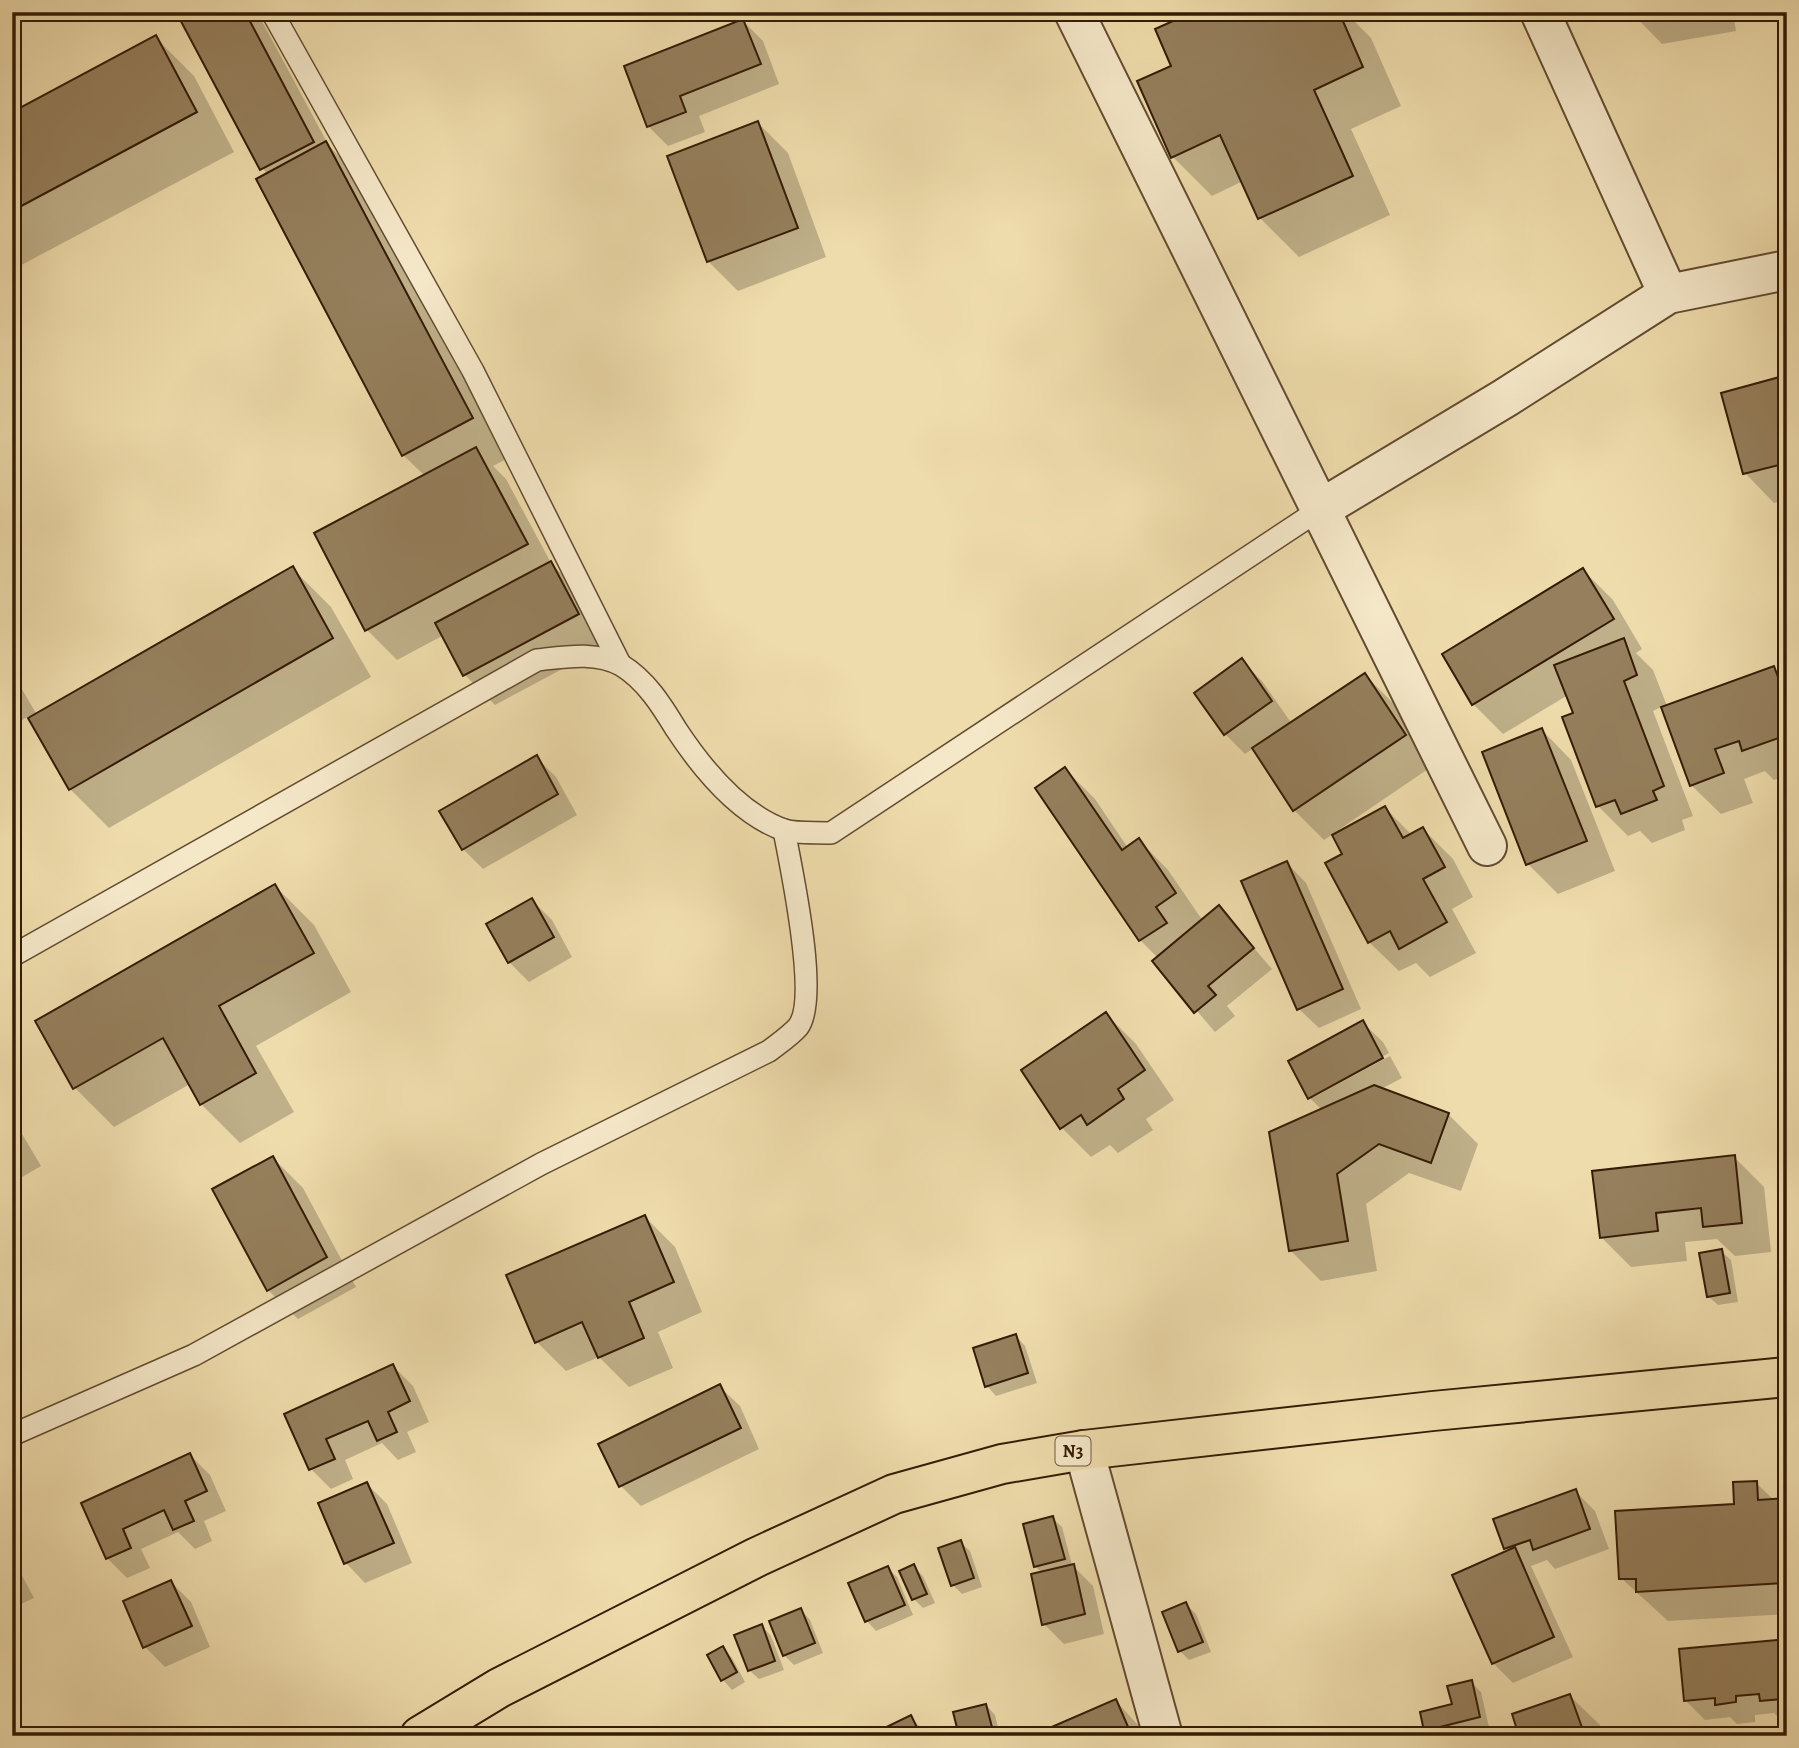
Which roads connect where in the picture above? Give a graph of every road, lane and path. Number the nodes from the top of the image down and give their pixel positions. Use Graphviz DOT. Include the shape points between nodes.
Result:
graph roads {
  1 [pos="272,12"];
  2 [pos="1074,12"];
  3 [pos="1540,12"];
  4 [pos="1787,270"];
  5 [pos="1668,294"];
  6 [pos="1322,508"];
  7 [pos="620,664"];
  8 [pos="784,830"];
  9 [pos="1487,846"];
  10 [pos="12,956"];
  11 [pos="1787,1377"];
  12 [pos="12,1435"];
  13 [pos="1084,1450"];
  14 [pos="420,1736"];
  15 [pos="1163,1736"];
  1 -- 7 [label="lane" via="474,372"];
  2 -- 6 [label="street"];
  3 -- 5 [label="street"];
  4 -- 5 [label="street"];
  5 -- 6 [label="street"];
  6 -- 8 [label="lane" via="831,833"];
  6 -- 9 [label="street"];
  7 -- 8 [label="lane" via="660,704 698,763 738,803"];
  7 -- 10 [label="lane" via="582,655 537,660"];
  8 -- 12 [label="lane" via="805,956 806,1002 799,1026 769,1051 541,1164 194,1355"];
  11 -- 13 [label="main road, N3"];
  13 -- 14 [label="main road, N3" via="1002,1464 894,1494 757,1557 499,1688"];
  13 -- 15 [label="street"];
}
